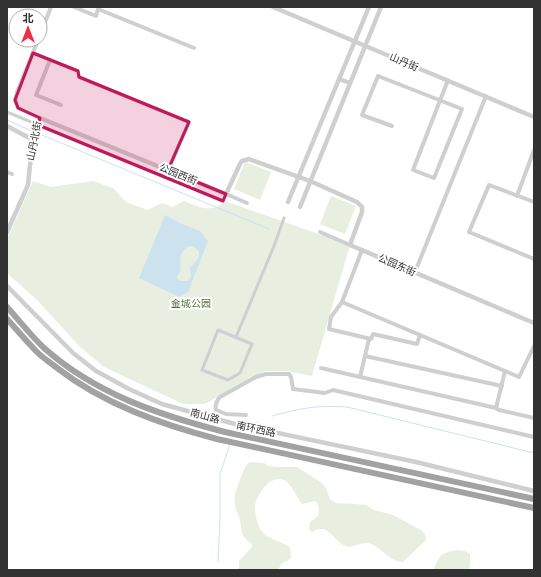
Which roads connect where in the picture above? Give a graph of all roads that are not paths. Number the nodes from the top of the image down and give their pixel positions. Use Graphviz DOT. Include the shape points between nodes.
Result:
graph roads {
  1 [pos="74,7"];
  2 [pos="273,7"];
  3 [pos="369,7"];
  4 [pos="381,7"];
  5 [pos="355,41"];
  6 [pos="365,45"];
  7 [pos="35,48"];
  8 [pos="194,48"];
  9 [pos="33,53"];
  10 [pos="50,60"];
  11 [pos="339,79"];
  12 [pos="448,80"];
  13 [pos="350,83"];
  14 [pos="486,96"];
  15 [pos="440,101"];
  16 [pos="61,105"];
  17 [pos="7,112"];
  18 [pos="534,117"];
  19 [pos="40,118"];
  20 [pos="7,126"];
  21 [pos="38,126"];
  22 [pos="392,126"];
  23 [pos="33,140"];
  24 [pos="534,150"];
  25 [pos="168,170"];
  26 [pos="7,172"];
  27 [pos="12,174"];
  28 [pos="299,176"];
  29 [pos="310,181"];
  30 [pos="226,194"];
  31 [pos="517,196"];
  32 [pos="288,202"];
  33 [pos="534,202"];
  34 [pos="247,203"];
  35 [pos="300,207"];
  36 [pos="284,218"];
  37 [pos="7,232"];
  38 [pos="320,232"];
  39 [pos="350,245"];
  40 [pos="362,250"];
  41 [pos="534,259"];
  42 [pos="415,272"];
  43 [pos="7,286"];
  44 [pos="342,302"];
  45 [pos="7,307"];
  46 [pos="7,319"];
  47 [pos="534,323"];
  48 [pos="420,335"];
  49 [pos="236,338"];
  50 [pos="369,338"];
  51 [pos="534,346"];
  52 [pos="365,356"];
  53 [pos="321,368"];
  54 [pos="505,371"];
  55 [pos="360,376"];
  56 [pos="502,386"];
  57 [pos="496,408"];
  58 [pos="226,414"];
  59 [pos="246,415"];
  60 [pos="534,418"];
  61 [pos="224,421"];
  62 [pos="534,437"];
  63 [pos="534,490"];
  64 [pos="534,499"];
  65 [pos="534,508"];
  1 -- 8 [label="street" via="96,16 98,9"];
  2 -- 5 [label="street, 山丹街"];
  3 -- 5 [label="street"];
  4 -- 6 [label="street"];
  5 -- 6 [label="street, 山丹街"];
  5 -- 11 [label="street"];
  6 -- 12 [label="street, 山丹街"];
  6 -- 13 [label="street"];
  7 -- 9 [label="street, 山丹北街"];
  9 -- 10 [label="street"];
  9 -- 19 [label="street, 山丹北街" via="15,100 18,108"];
  10 -- 16 [label="street" via="36,95"];
  10 -- 25 [label="street" via="78,71 79,77 189,122"];
  11 -- 13 [label="street"];
  11 -- 28 [label="street"];
  12 -- 14 [label="street, 山丹街"];
  12 -- 15 [label="street"];
  13 -- 29 [label="street"];
  14 -- 18 [label="street, 山丹街"];
  14 -- 42 [label="street"];
  15 -- 15 [label="street" via="413,170 434,178 462,110"];
  15 -- 22 [label="street" via="378,76 362,115"];
  17 -- 21 [label="street"];
  19 -- 21 [label="street, 山丹北街"];
  19 -- 25 [label="street, 公园西街"];
  20 -- 23 [label="street"];
  21 -- 23 [label="street, 山丹北街"];
  21 -- 30 [label="street" via="223,201"];
  23 -- 37 [label="street, 山丹北街" via="28,185"];
  24 -- 31 [label="street"];
  25 -- 30 [label="street, 公园西街"];
  26 -- 27 [label="street"];
  28 -- 29 [label="street"];
  28 -- 30 [label="street" via="249,159 242,161"];
  28 -- 32 [label="street"];
  29 -- 35 [label="street"];
  29 -- 39 [label="street" via="362,206"];
  30 -- 34 [label="street"];
  31 -- 33 [label="street"];
  31 -- 41 [label="street" via="489,185 469,232"];
  36 -- 49 [label="street"];
  38 -- 39 [label="street"];
  39 -- 40 [label="street, 公园东街"];
  40 -- 42 [label="street, 公园东街"];
  40 -- 44 [label="street"];
  42 -- 47 [label="street, 公园东街"];
  43 -- 61 [label="street, 南山路" via="72,353 96,371 162,404"];
  44 -- 48 [label="street"];
  44 -- 50 [label="street" via="331,317 329,329"];
  45 -- 64 [label="highway, 南环西路" via="44,348 76,372 105,390 147,409 225,432"];
  46 -- 65 [label="highway, 南环西路" via="38,354 69,377 101,397 178,428"];
  48 -- 50 [label="street" via="417,344 372,334 371,339"];
  48 -- 54 [label="street"];
  49 -- 49 [label="street" via="218,330 202,370 228,380 240,373 252,344"];
  50 -- 52 [label="street"];
  51 -- 54 [label="street" via="519,377"];
  52 -- 55 [label="street"];
  52 -- 56 [label="street"];
  53 -- 55 [label="street"];
  54 -- 56 [label="street"];
  55 -- 57 [label="street"];
  56 -- 57 [label="street"];
  57 -- 60 [label="street"];
  58 -- 59 [label="street"];
  58 -- 61 [label="street"];
  58 -- 62 [label="street" via="216,410 216,403 220,397 256,377 284,373 291,376 293,389 325,393 333,390"];
  61 -- 63 [label="street, 南山路"];
}
